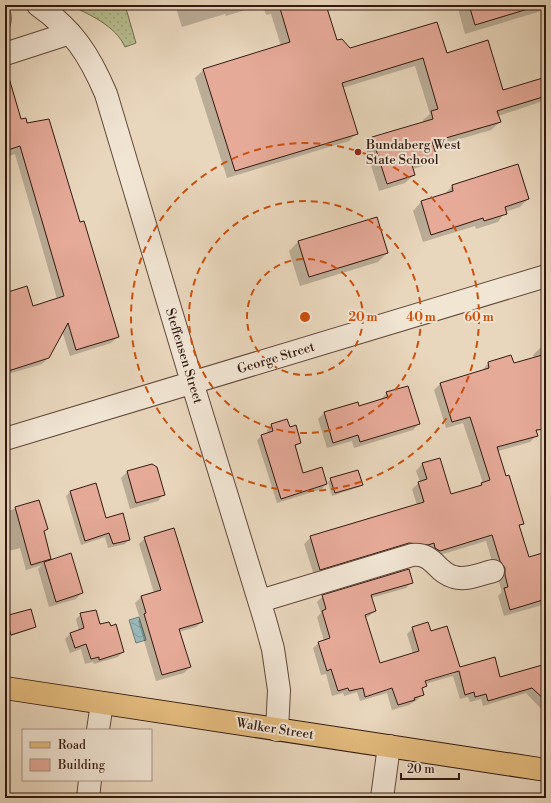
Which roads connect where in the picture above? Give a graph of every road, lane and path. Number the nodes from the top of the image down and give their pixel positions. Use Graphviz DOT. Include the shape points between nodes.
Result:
graph roads {
  1 [pos="38,5"];
  2 [pos="70,33"];
  3 [pos="5,54"];
  4 [pos="546,276"];
  5 [pos="192,382"];
  6 [pos="5,439"];
  7 [pos="493,571"];
  8 [pos="260,601"];
  9 [pos="5,688"];
  10 [pos="102,703"];
  11 [pos="98,729"];
  12 [pos="277,730"];
  13 [pos="390,746"];
  14 [pos="546,770"];
  15 [pos="90,781"];
  16 [pos="88,798"];
  17 [pos="382,798"];
  1 -- 2 [label="street, Steffensen Street" via="54,16"];
  2 -- 3 [label="street"];
  2 -- 5 [label="street, Steffensen Street" via="86,51 106,94"];
  4 -- 5 [label="street, George Street"];
  5 -- 6 [label="street, George Street"];
  5 -- 8 [label="street, Steffensen Street"];
  7 -- 8 [label="street" via="455,578 425,555 412,555"];
  8 -- 12 [label="street, Steffensen Street" via="273,649 279,690"];
  9 -- 10 [label="main road, Walker Street"];
  10 -- 11 [label="street"];
  10 -- 12 [label="main road, Walker Street"];
  12 -- 13 [label="main road, Walker Street"];
  13 -- 14 [label="main road, Walker Street"];
  13 -- 17 [label="street"];
  15 -- 16 [label="street"];
}
